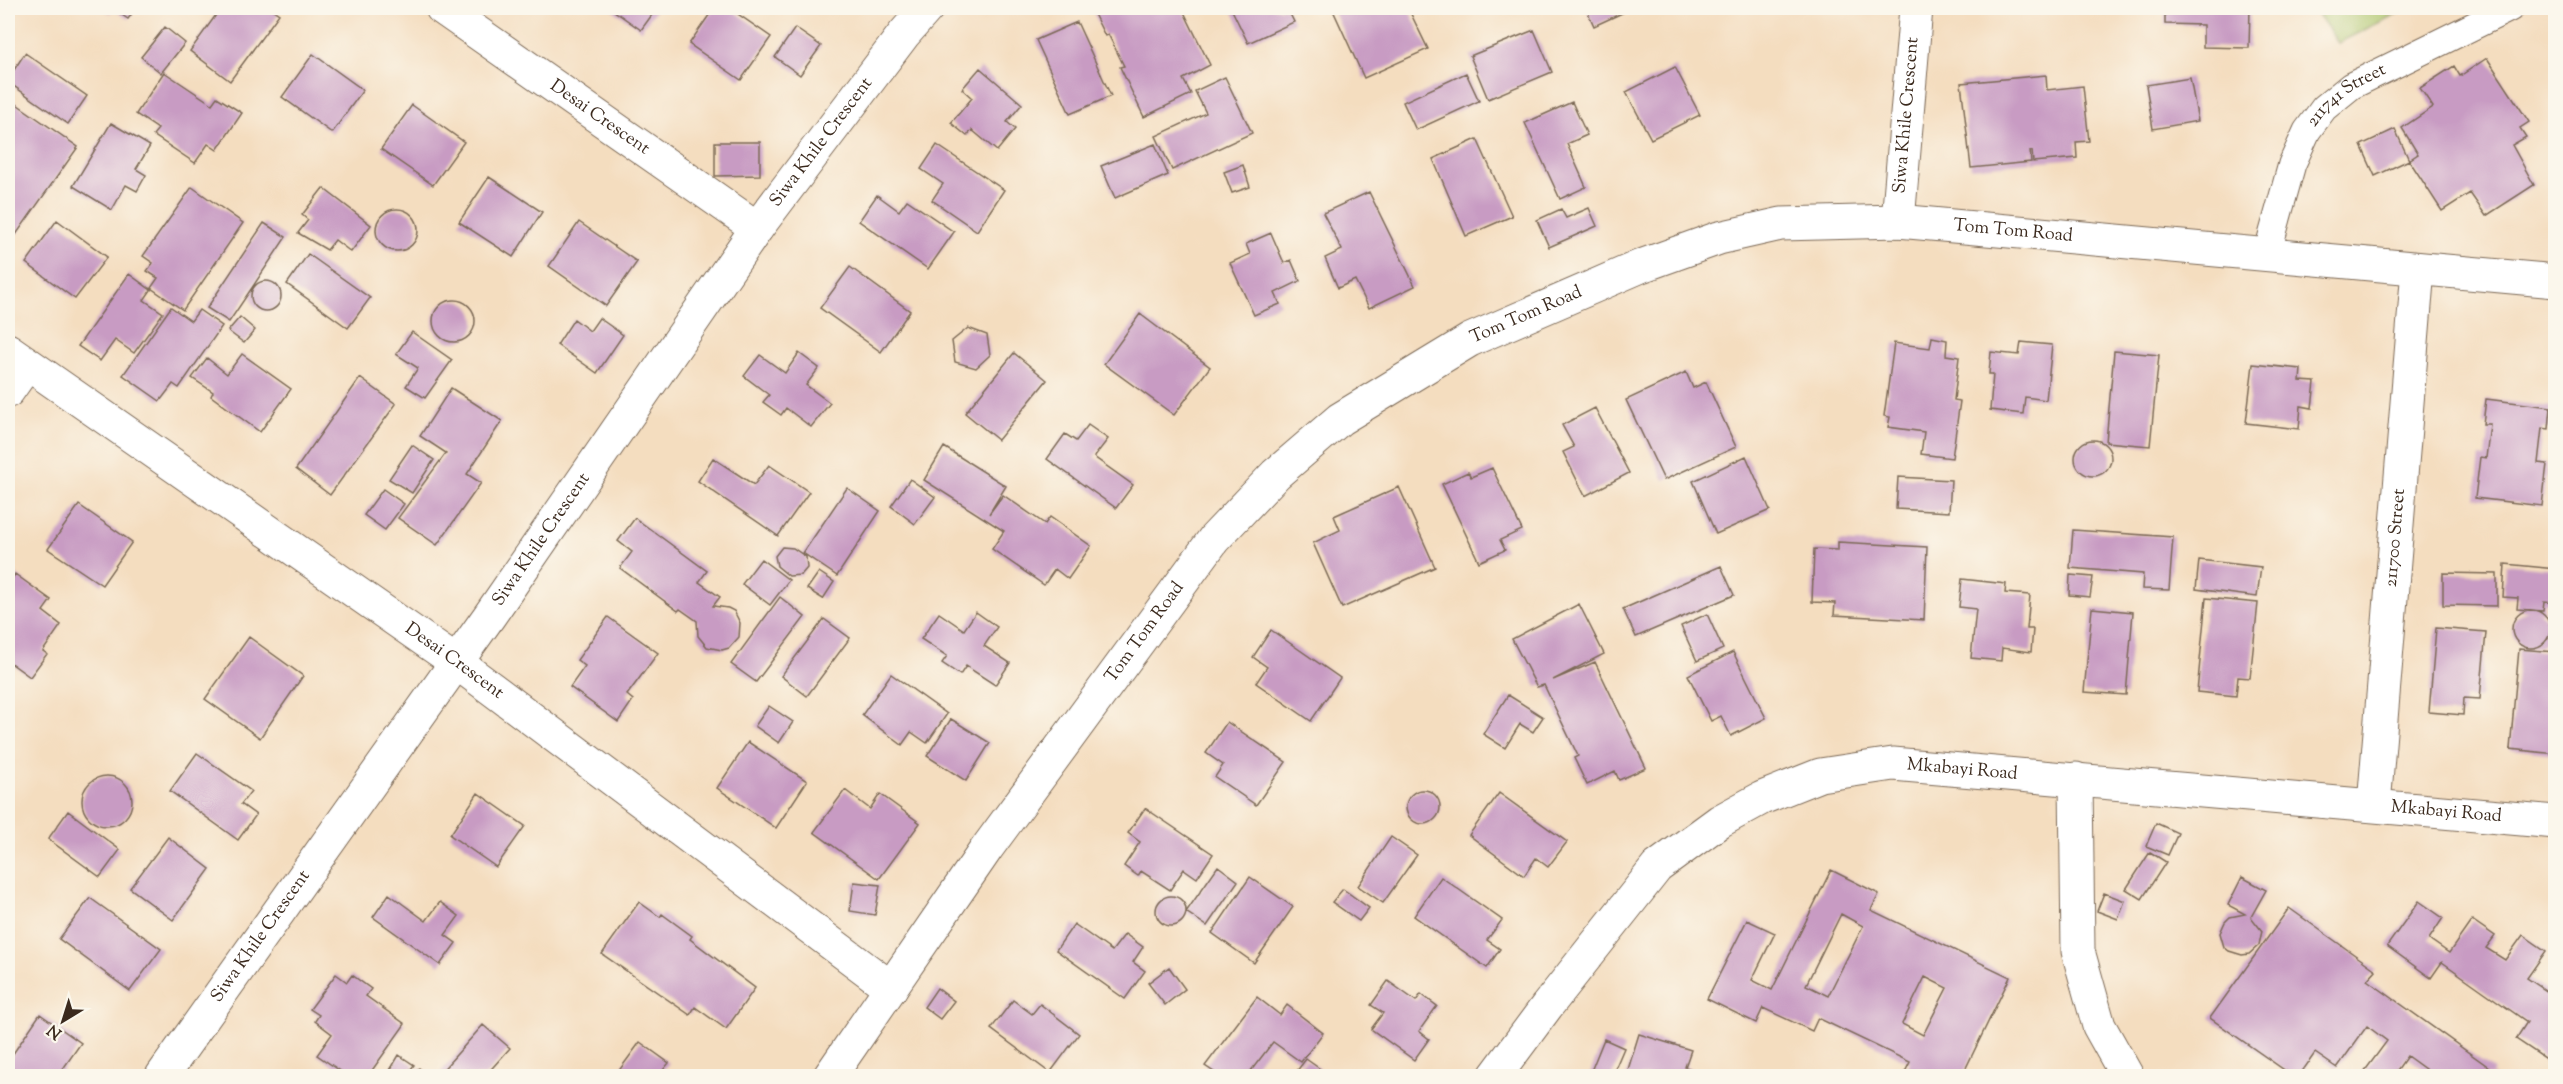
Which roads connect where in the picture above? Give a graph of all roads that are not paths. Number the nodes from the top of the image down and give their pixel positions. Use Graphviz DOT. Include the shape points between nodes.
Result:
graph roads {
  1 [pos="442,8"];
  2 [pos="927,8"];
  3 [pos="1916,8"];
  4 [pos="2510,8"];
  5 [pos="1898,221"];
  6 [pos="757,228"];
  7 [pos="2267,254"];
  8 [pos="2418,268"];
  9 [pos="2556,281"];
  10 [pos="17,357"];
  11 [pos="8,391"];
  12 [pos="456,662"];
  13 [pos="2076,779"];
  14 [pos="2374,805"];
  15 [pos="2556,822"];
  16 [pos="891,988"];
  17 [pos="162,1077"];
  18 [pos="830,1077"];
  19 [pos="1495,1077"];
  20 [pos="2127,1077"];
  1 -- 6 [label="street, Desai Crescent"];
  2 -- 6 [label="street, Siwa Khile Crescent"];
  3 -- 5 [label="street, Siwa Khile Crescent"];
  4 -- 7 [label="lane, 211741 Street" via="2351,86 2324,108 2307,131 2292,164"];
  5 -- 7 [label="street, Tom Tom Road"];
  5 -- 16 [label="street, Tom Tom Road" via="1781,224 1719,238 1674,254 1470,340 1340,420 1276,474 1214,539 987,848"];
  6 -- 12 [label="street, Siwa Khile Crescent"];
  7 -- 8 [label="street, Tom Tom Road"];
  8 -- 9 [label="street, Tom Tom Road"];
  8 -- 14 [label="street, 211700 Street"];
  10 -- 11 [label="street"];
  10 -- 12 [label="street, Desai Crescent"];
  12 -- 16 [label="street, Desai Crescent"];
  12 -- 17 [label="street, Siwa Khile Crescent"];
  13 -- 14 [label="street, Mkabayi Road"];
  13 -- 19 [label="street, Mkabayi Road" via="1893,764 1820,775 1762,798 1720,821 1657,867"];
  13 -- 20 [label="street" via="2079,951 2099,1026"];
  14 -- 15 [label="street, Mkabayi Road"];
  16 -- 18 [label="street, Tom Tom Road"];
}
